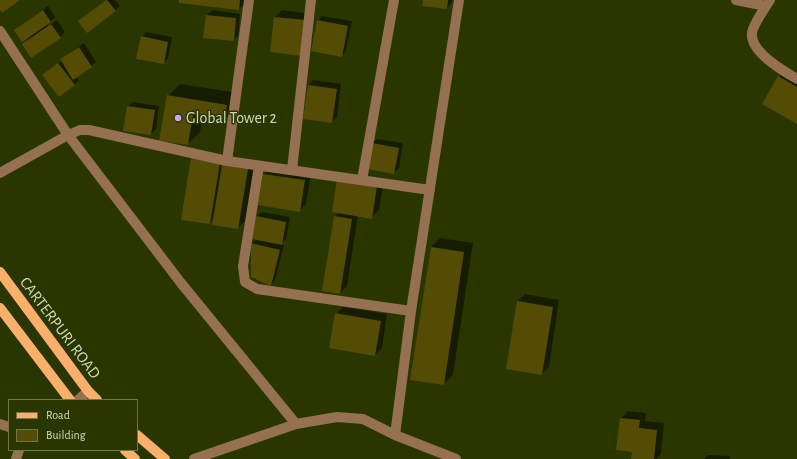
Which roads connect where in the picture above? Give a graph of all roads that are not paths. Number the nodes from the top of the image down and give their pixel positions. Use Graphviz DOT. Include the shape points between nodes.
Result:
graph roads {
  1 [pos="249,0"];
  2 [pos="311,0"];
  3 [pos="394,0"];
  4 [pos="459,0"];
  5 [pos="736,0"];
  6 [pos="768,3"];
  7 [pos="0,31"];
  8 [pos="797,79"];
  9 [pos="68,135"];
  10 [pos="227,161"];
  11 [pos="259,166"];
  12 [pos="292,170"];
  13 [pos="0,174"];
  14 [pos="362,180"];
  15 [pos="430,190"];
  16 [pos="0,272"];
  17 [pos="0,308"];
  18 [pos="410,311"];
  19 [pos="88,391"];
  20 [pos="69,399"];
  21 [pos="79,399"];
  22 [pos="96,399"];
  23 [pos="296,424"];
  24 [pos="395,435"];
  25 [pos="138,436"];
  26 [pos="126,451"];
  27 [pos="135,459"];
  28 [pos="165,459"];
  29 [pos="194,459"];
  30 [pos="456,459"];
  1 -- 10 [label="street"];
  2 -- 12 [label="street"];
  3 -- 14 [label="street"];
  4 -- 15 [label="street"];
  5 -- 6 [label="street"];
  6 -- 8 [label="street" via="752,30 753,41 757,50"];
  7 -- 9 [label="street"];
  9 -- 10 [label="street" via="80,130 89,130"];
  9 -- 13 [label="street"];
  9 -- 23 [label="street" via="181,283"];
  10 -- 11 [label="street"];
  11 -- 12 [label="street"];
  11 -- 18 [label="street" via="243,266 245,282 257,289"];
  12 -- 14 [label="street"];
  14 -- 15 [label="street"];
  15 -- 18 [label="street"];
  16 -- 19 [label="main road, CARTERPURI ROAD"];
  17 -- 20 [label="main road"];
  18 -- 24 [label="street"];
  19 -- 21 [label="street"];
  19 -- 22 [label="main road, CARTERPURI ROAD"];
  23 -- 24 [label="street" via="337,417 363,419"];
  23 -- 29 [label="street"];
  24 -- 30 [label="street"];
  25 -- 28 [label="main road"];
  26 -- 27 [label="main road"];
}
